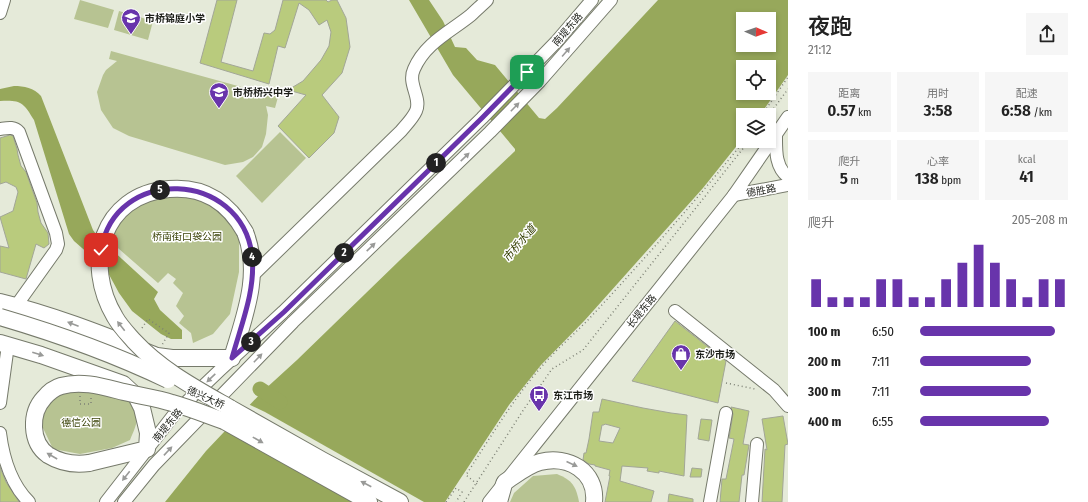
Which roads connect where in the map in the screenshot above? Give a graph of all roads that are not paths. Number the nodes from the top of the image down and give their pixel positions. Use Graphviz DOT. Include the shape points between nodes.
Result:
graph roads {
  1 [pos="4,0"];
  2 [pos="487,0"];
  3 [pos="592,0"];
  4 [pos="611,0"];
  5 [pos="0,13"];
  6 [pos="788,117"];
  7 [pos="0,129"];
  8 [pos="776,135"];
  9 [pos="767,148"];
  10 [pos="776,148"];
  11 [pos="788,177"];
  12 [pos="788,185"];
  13 [pos="734,195"];
  14 [pos="252,276"];
  15 [pos="0,302"];
  16 [pos="16,306"];
  17 [pos="676,312"];
  18 [pos="0,317"];
  19 [pos="0,328"];
  20 [pos="4,344"];
  21 [pos="232,358"];
  22 [pos="0,403"];
  23 [pos="788,406"];
  24 [pos="726,413"];
  25 [pos="227,414"];
  26 [pos="0,433"];
  27 [pos="757,444"];
  28 [pos="147,449"];
  29 [pos="504,483"];
  30 [pos="29,502"];
  31 [pos="106,502"];
  32 [pos="124,502"];
  33 [pos="369,502"];
  34 [pos="400,502"];
  35 [pos="489,502"];
  36 [pos="499,502"];
  37 [pos="594,502"];
  38 [pos="710,502"];
  39 [pos="752,502"];
  1 -- 5 [label="street"];
  2 -- 14 [label="street" via="430,45 419,59 412,74 416,111 401,131"];
  3 -- 21 [label="street, 南堤东路" via="556,42 482,118 284,312"];
  32 -- 4 [label="street, 南堤东路, one-way" via="164,454 293,322 540,81"];
  6 -- 8 [label="street, 长堤东路"];
  7 -- 16 [label="street" via="13,128 19,132 58,244 54,254"];
  9 -- 13 [label="street, 长堤东路"];
  10 -- 11 [label="street, 德胜路" via="776,157 782,173"];
  12 -- 13 [label="street, 德胜路"];
  13 -- 29 [label="street, 长堤东路"];
  14 -- 21 [label="main road" via="248,303"];
  25 -- 14 [label="main road, one-way, bridge" via="157,362 123,329 103,292 99,267 102,244 107,229 120,210 132,201 159,190 189,190 208,195 237,218 252,253"];
  15 -- 16 [label="main road"];
  21 -- 16 [label="main road, one-way" via="158,356 66,321"];
  17 -- 23 [label="street" via="774,390"];
  18 -- 25 [label="main road, 德兴大桥, bridge" via="135,364"];
  19 -- 25 [label="main road, 德兴大桥, bridge" via="62,347"];
  20 -- 22 [label="street"];
  20 -- 28 [label="main road, one-way" via="123,384 136,396 142,408 148,433"];
  21 -- 28 [label="street, 南堤东路, one-way" via="176,412"];
  24 -- 38 [label="street"];
  28 -- 25 [label="main road, one-way, bridge" via="89,463 70,464 47,454 41,447 33,426 34,416 39,403 51,390 70,384 100,386"];
  25 -- 33 [label="main road, 德兴大桥, one-way"];
  34 -- 25 [label="main road, 德兴大桥, one-way"];
  26 -- 30 [label="street" via="8,467"];
  27 -- 39 [label="street"];
  28 -- 31 [label="street, 南堤东路, one-way"];
  29 -- 35 [label="street, 长堤东路"];
  29 -- 36 [label="main road"];
  29 -- 37 [label="main road, one-way" via="534,464 556,460 583,470 594,490"];
}
